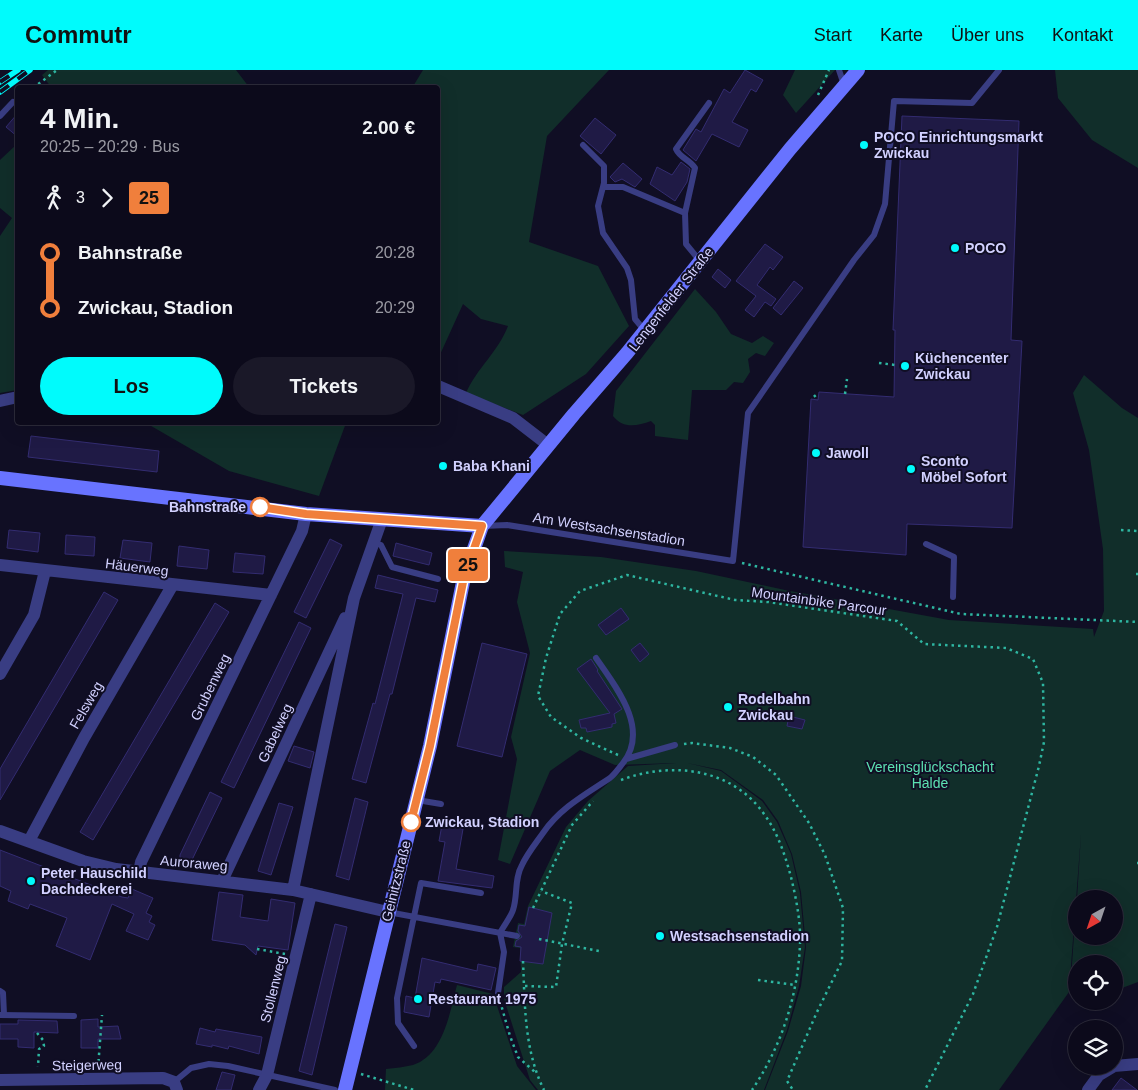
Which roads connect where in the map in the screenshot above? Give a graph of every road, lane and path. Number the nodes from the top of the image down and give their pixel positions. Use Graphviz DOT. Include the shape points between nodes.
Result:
graph roads {
  1 [pos="58,70"];
  2 [pos="839,70"];
  3 [pos="858,70"];
  4 [pos="999,70"];
  5 [pos="37,85"];
  6 [pos="844,86"];
  7 [pos="13,102"];
  8 [pos="709,103"];
  9 [pos="0,116"];
  10 [pos="583,145"];
  11 [pos="603,187"];
  12 [pos="685,213"];
  13 [pos="701,261"];
  14 [pos="645,331"];
  15 [pos="879,364"];
  16 [pos="894,365"];
  17 [pos="847,379"];
  18 [pos="440,387"];
  19 [pos="845,394"];
  20 [pos="814,395"];
  21 [pos="15,398"];
  22 [pos="0,400"];
  23 [pos="818,400"];
  24 [pos="548,445"];
  25 [pos="0,478"];
  26 [pos="306,514"];
  27 [pos="382,519"];
  28 [pos="482,526"];
  29 [pos="1121,530"];
  30 [pos="1138,531"];
  31 [pos="375,543"];
  32 [pos="926,544"];
  33 [pos="733,561"];
  34 [pos="0,565"];
  35 [pos="45,571"];
  36 [pos="438,579"];
  37 [pos="172,586"];
  38 [pos="271,596"];
  39 [pos="953,597"];
  40 [pos="354,598"];
  41 [pos="1138,622"];
  42 [pos="596,658"];
  43 [pos="0,674"];
  44 [pos="675,745"];
  45 [pos="626,759"];
  46 [pos="615,784"];
  47 [pos="416,800"];
  48 [pos="593,800"];
  49 [pos="441,804"];
  50 [pos="0,831"];
  51 [pos="28,841"];
  52 [pos="139,873"];
  53 [pos="222,881"];
  54 [pos="293,890"];
  55 [pos="540,890"];
  56 [pos="481,893"];
  57 [pos="312,894"];
  58 [pos="533,908"];
  59 [pos="388,912"];
  60 [pos="414,918"];
  61 [pos="500,933"];
  62 [pos="517,936"];
  63 [pos="539,939"];
  64 [pos="562,944"];
  65 [pos="257,949"];
  66 [pos="599,951"];
  67 [pos="296,956"];
  68 [pos="523,961"];
  69 [pos="758,980"];
  70 [pos="795,985"];
  71 [pos="524,986"];
  72 [pos="0,991"];
  73 [pos="498,993"];
  74 [pos="2,1015"];
  75 [pos="102,1015"];
  76 [pos="74,1016"];
  77 [pos="37,1033"];
  78 [pos="414,1046"];
  79 [pos="1138,1064"];
  80 [pos="1123,1065"];
  81 [pos="38,1066"];
  82 [pos="98,1067"];
  83 [pos="350,1070"];
  84 [pos="536,1073"];
  85 [pos="267,1075"];
  86 [pos="1097,1075"];
  87 [pos="0,1080"];
  88 [pos="81,1086"];
  89 [pos="175,1086"];
  90 [pos="259,1090"];
  91 [pos="335,1090"];
  92 [pos="345,1090"];
  93 [pos="414,1090"];
  94 [pos="544,1090"];
  95 [pos="752,1090"];
  96 [pos="793,1090"];
  97 [pos="925,1090"];
  98 [pos="1088,1090"];
  1 -- 5 [label="path"];
  2 -- 6 [label="lane"];
  3 -- 6 [label="main road, Lengenfelder Straße"];
  4 -- 33 [label="lane" via="972,103 894,101 885,204 874,235 748,413"];
  6 -- 13 [label="main road, Lengenfelder Straße"];
  7 -- 9 [label="lane"];
  8 -- 12 [label="lane" via="676,149 695,168"];
  10 -- 11 [label="lane" via="604,166"];
  11 -- 12 [label="lane" via="623,187"];
  11 -- 14 [label="lane" via="598,206 603,233 626,268 631,280 635,319"];
  12 -- 13 [label="lane" via="686,244"];
  13 -- 14 [label="main road, Lengenfelder Straße"];
  14 -- 24 [label="main road, Lengenfelder Straße"];
  15 -- 16 [label="path"];
  17 -- 19 [label="path"];
  18 -- 24 [label="street" via="514,418"];
  20 -- 23 [label="path"];
  21 -- 22 [label="street"];
  24 -- 28 [label="main road, Lengenfelder Straße"];
  25 -- 26 [label="main road"];
  26 -- 27 [label="main road"];
  26 -- 38 [label="street, Grubenweg" via="302,531"];
  27 -- 28 [label="main road"];
  27 -- 31 [label="street, Gabelweg"];
  28 -- 33 [label="lane, Am Westsachsenstadion" via="507,526"];
  28 -- 47 [label="main road, Geinitzstraße" via="464,577 450,654"];
  29 -- 30 [label="path"];
  31 -- 36 [label="lane" via="381,545 392,567"];
  31 -- 40 [label="street, Gabelweg"];
  32 -- 39 [label="lane" via="954,557"];
  33 -- 41 [label="path" via="961,614"];
  34 -- 35 [label="street, Häuerweg"];
  35 -- 37 [label="street, Häuerweg"];
  35 -- 43 [label="street" via="34,615"];
  37 -- 38 [label="street, Häuerweg"];
  37 -- 51 [label="street, Felsweg"];
  38 -- 52 [label="street, Grubenweg" via="141,862"];
  40 -- 53 [label="street, Gabelweg"];
  40 -- 54 [label="street, Gabelweg"];
  42 -- 45 [label="lane" via="623,696 631,721 634,740"];
  44 -- 45 [label="lane"];
  44 -- 96 [label="path" via="692,743 730,748 752,757 776,774 809,823 825,855 843,908 842,961 788,1081"];
  45 -- 61 [label="lane" via="612,776 563,809 544,830 521,865 514,909"];
  45 -- 97 [label="path, Mountainbike Parcour" via="581,738 551,716 538,696 560,614 580,591 627,575 735,600 897,622 924,644 1006,648 1033,659 1042,683 1044,742 1039,766 997,927 972,994"];
  46 -- 70 [label="path" via="622,779 672,769 695,771 719,777 764,813 783,848 798,914 800,944"];
  47 -- 49 [label="lane"];
  47 -- 59 [label="main road, Geinitzstraße"];
  48 -- 55 [label="path" via="572,825"];
  50 -- 51 [label="street, Auroraweg"];
  51 -- 52 [label="street, Auroraweg" via="83,861"];
  52 -- 53 [label="street, Auroraweg"];
  53 -- 54 [label="street, Auroraweg"];
  54 -- 57 [label="street, Auroraweg"];
  55 -- 58 [label="path"];
  55 -- 64 [label="path" via="572,903"];
  56 -- 60 [label="lane" via="421,883"];
  57 -- 59 [label="street, Auroraweg"];
  57 -- 67 [label="street, Stollenweg"];
  59 -- 60 [label="lane"];
  59 -- 83 [label="main road, Geinitzstraße"];
  60 -- 61 [label="lane"];
  60 -- 78 [label="lane" via="397,998 398,1023"];
  61 -- 62 [label="lane"];
  61 -- 73 [label="lane" via="504,952"];
  63 -- 64 [label="path"];
  64 -- 66 [label="path"];
  64 -- 71 [label="path" via="556,988"];
  65 -- 67 [label="path"];
  67 -- 85 [label="street, Stollenweg"];
  68 -- 71 [label="path"];
  69 -- 70 [label="path"];
  70 -- 95 [label="path" via="780,1041"];
  71 -- 84 [label="path" via="528,1038"];
  72 -- 74 [label="lane" via="3,993"];
  73 -- 84 [label="path" via="518,1057"];
  74 -- 76 [label="lane"];
  75 -- 82 [label="path"];
  77 -- 81 [label="path" via="44,1046 39,1049"];
  79 -- 80 [label="street"];
  83 -- 92 [label="main road, Geinitzstraße"];
  83 -- 93 [label="path"];
  84 -- 94 [label="path"];
  85 -- 89 [label="lane, Steigerweg" via="209,1064 191,1068"];
  85 -- 90 [label="street, Stollenweg"];
  85 -- 91 [label="lane, Steigerweg"];
  86 -- 98 [label="street"];
  87 -- 88 [label="street, Steigerweg"];
  88 -- 89 [label="street, Steigerweg" via="163,1078"];
}
